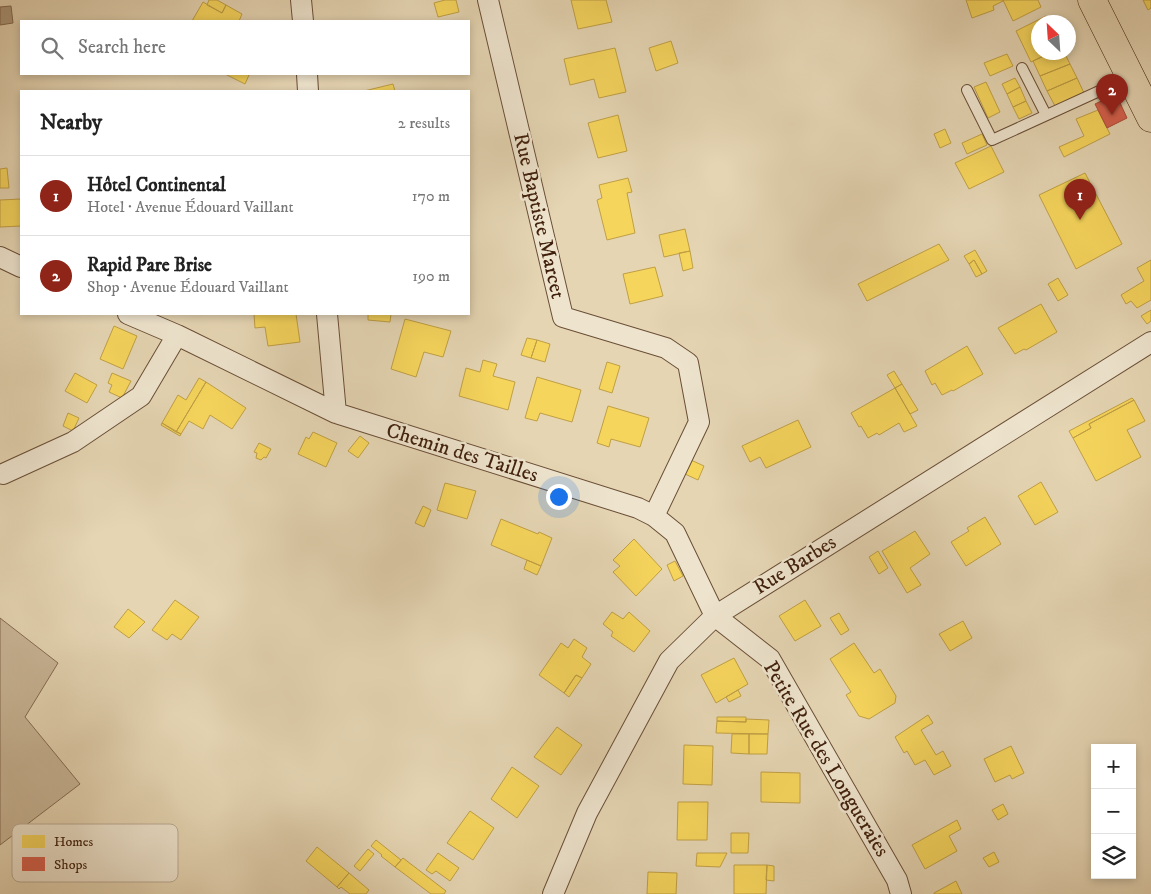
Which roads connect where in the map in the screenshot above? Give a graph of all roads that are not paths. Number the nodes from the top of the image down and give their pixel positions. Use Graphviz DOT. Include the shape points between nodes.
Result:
graph roads {
  1 [pos="301,0"];
  2 [pos="488,0"];
  3 [pos="1092,0"];
  4 [pos="302,20"];
  5 [pos="1022,68"];
  6 [pos="307,75"];
  7 [pos="1130,76"];
  8 [pos="308,90"];
  9 [pos="967,90"];
  10 [pos="1046,115"];
  11 [pos="1151,118"];
  12 [pos="0,258"];
  13 [pos="20,267"];
  14 [pos="130,315"];
  15 [pos="327,315"];
  16 [pos="177,335"];
  17 [pos="1151,342"];
  18 [pos="336,413"];
  19 [pos="3,474"];
  20 [pos="654,516"];
  21 [pos="715,616"];
  22 [pos="553,894"];
  23 [pos="901,894"];
  1 -- 4 [label="street"];
  2 -- 20 [label="street, Rue Baptiste Marcet" via="563,317 666,348 688,363 699,422"];
  3 -- 7 [label="main road"];
  5 -- 10 [label="lane"];
  6 -- 8 [label="street"];
  7 -- 10 [label="lane"];
  7 -- 11 [label="main road"];
  9 -- 10 [label="lane" via="992,140"];
  12 -- 13 [label="street"];
  14 -- 16 [label="street, Chemin des Tailles"];
  15 -- 18 [label="street"];
  16 -- 18 [label="street, Chemin des Tailles"];
  16 -- 19 [label="street" via="141,396 74,442"];
  17 -- 21 [label="street, Rue Barbes"];
  18 -- 20 [label="street, Chemin des Tailles" via="638,508"];
  20 -- 21 [label="street, Chemin des Tailles" via="675,533"];
  21 -- 22 [label="street, Rue Barbes" via="669,661 587,814"];
  21 -- 23 [label="street, Petite Rue des Longueraies" via="770,659 897,880"];
}
